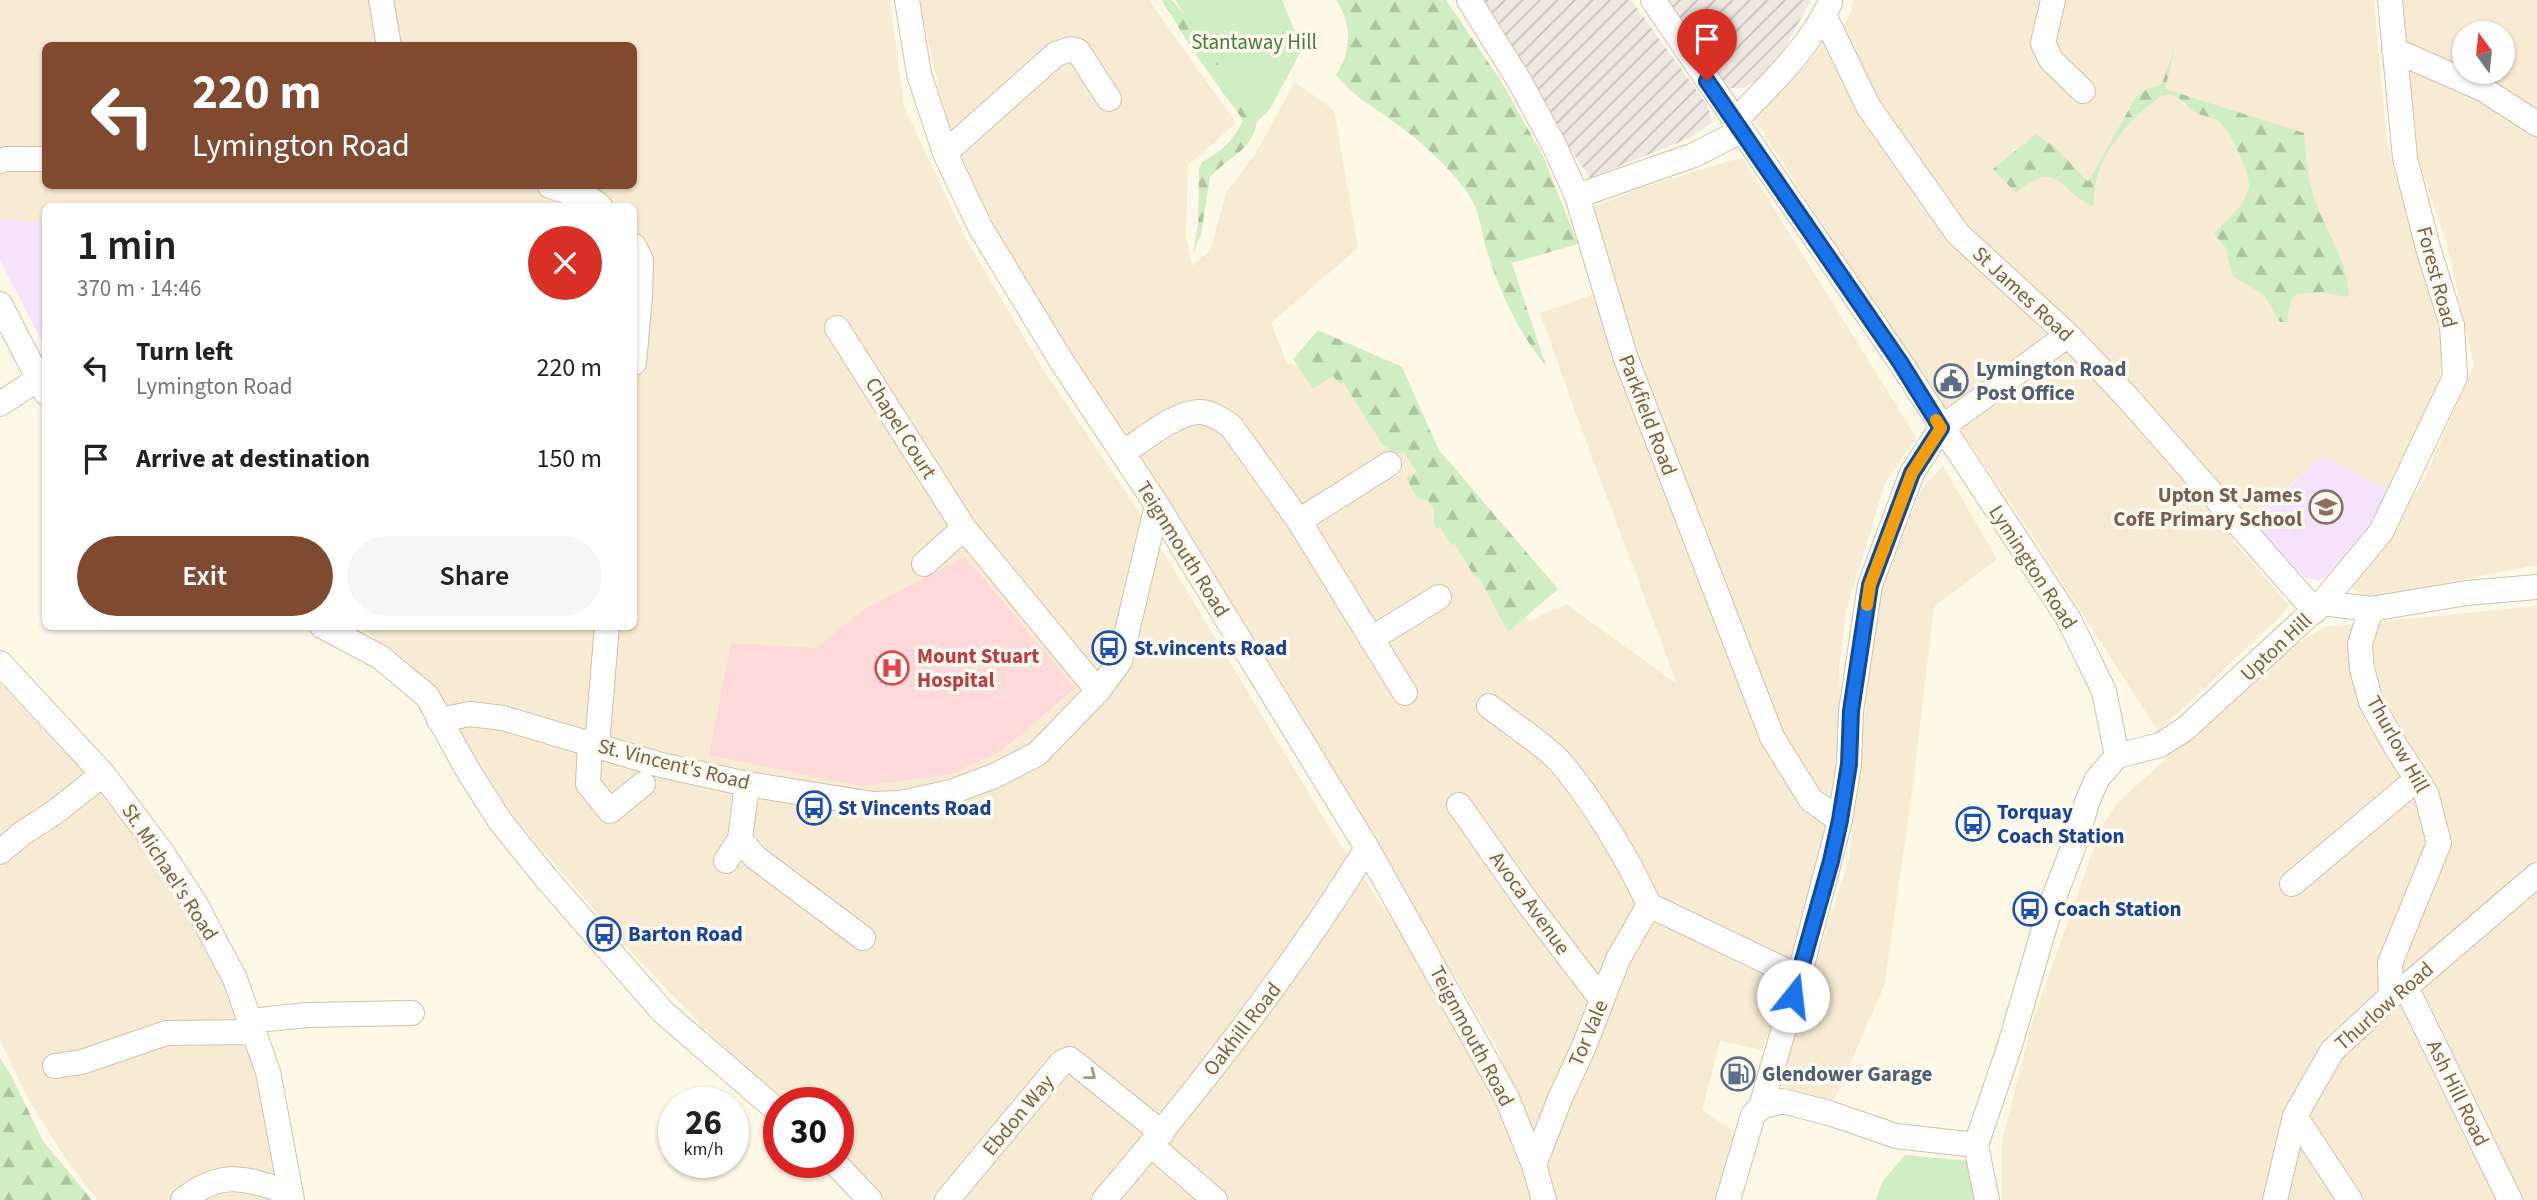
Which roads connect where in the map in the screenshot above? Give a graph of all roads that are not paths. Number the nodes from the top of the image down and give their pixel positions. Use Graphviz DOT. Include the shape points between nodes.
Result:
graph roads {
  1 [pos="381,0"];
  2 [pos="907,0"];
  3 [pos="1469,0"];
  4 [pos="1653,0"];
  5 [pos="2053,0"];
  6 [pos="2390,0"];
  7 [pos="1828,8"];
  8 [pos="388,42"];
  9 [pos="2394,50"];
  10 [pos="2083,91"];
  11 [pos="1109,99"];
  12 [pos="2537,124"];
  13 [pos="1738,127"];
  14 [pos="946,153"];
  15 [pos="42,159"];
  16 [pos="0,161"];
  17 [pos="559,189"];
  18 [pos="1577,196"];
  19 [pos="596,203"];
  20 [pos="637,253"];
  21 [pos="0,304"];
  22 [pos="837,328"];
  23 [pos="637,330"];
  24 [pos="2068,335"];
  25 [pos="42,386"];
  26 [pos="0,404"];
  27 [pos="1941,428"];
  28 [pos="1124,452"];
  29 [pos="1389,464"];
  30 [pos="1157,505"];
  31 [pos="1299,521"];
  32 [pos="964,528"];
  33 [pos="924,564"];
  34 [pos="2537,587"];
  35 [pos="1439,597"];
  36 [pos="2318,607"];
  37 [pos="2371,609"];
  38 [pos="328,630"];
  39 [pos="607,630"];
  40 [pos="1371,639"];
  41 [pos="0,663"];
  42 [pos="1098,691"];
  43 [pos="1405,693"];
  44 [pos="1489,706"];
  45 [pos="439,720"];
  46 [pos="594,744"];
  47 [pos="2117,756"];
  48 [pos="103,774"];
  49 [pos="2417,779"];
  50 [pos="643,784"];
  51 [pos="747,784"];
  52 [pos="1459,805"];
  53 [pos="1840,820"];
  54 [pos="740,839"];
  55 [pos="1367,848"];
  56 [pos="0,852"];
  57 [pos="726,860"];
  58 [pos="2537,875"];
  59 [pos="2292,884"];
  60 [pos="1649,905"];
  61 [pos="863,938"];
  62 [pos="1799,976"];
  63 [pos="2398,992"];
  64 [pos="1602,999"];
  65 [pos="412,1013"];
  66 [pos="251,1026"];
  67 [pos="55,1066"];
  68 [pos="763,1098"];
  69 [pos="1762,1107"];
  70 [pos="2295,1116"];
  71 [pos="1160,1134"];
  72 [pos="1976,1145"];
  73 [pos="1534,1165"];
  74 [pos="849,1178"];
  75 [pos="292,1197"];
  76 [pos="183,1200"];
  77 [pos="870,1200"];
  78 [pos="947,1200"];
  79 [pos="1104,1200"];
  80 [pos="1215,1200"];
  81 [pos="1544,1200"];
  82 [pos="1728,1200"];
  83 [pos="1987,1200"];
  84 [pos="2275,1200"];
  85 [pos="2350,1200"];
  86 [pos="2510,1200"];
  1 -- 8 [label="street"];
  2 -- 14 [label="street, Teignmouth Road" via="919,74"];
  3 -- 18 [label="street, Parkfield Road" via="1520,82"];
  4 -- 13 [label="street, Lymington Road"];
  5 -- 10 [label="street" via="2043,43 2052,60"];
  6 -- 9 [label="street, Forest Road"];
  7 -- 13 [label="street"];
  7 -- 24 [label="street, St James Road" via="1868,106 1958,234"];
  9 -- 12 [label="street" via="2483,89"];
  9 -- 36 [label="street, Forest Road" via="2405,158 2452,325 2455,377 2381,532"];
  11 -- 14 [label="street" via="1078,51 1066,50"];
  13 -- 18 [label="street" via="1694,155"];
  13 -- 27 [label="street, Lymington Road"];
  14 -- 28 [label="street, Teignmouth Road" via="980,227 1062,362"];
  15 -- 16 [label="street"];
  17 -- 19 [label="street"];
  18 -- 53 [label="street, Parkfield Road" via="1625,356 1772,737 1811,800"];
  20 -- 23 [label="street" via="641,260"];
  21 -- 25 [label="street"];
  22 -- 32 [label="street, Chapel Court"];
  24 -- 27 [label="street"];
  24 -- 36 [label="street, St James Road"];
  25 -- 26 [label="street"];
  27 -- 47 [label="street, Lymington Road" via="2068,618 2104,691"];
  27 -- 53 [label="street" via="1912,473 1870,585"];
  28 -- 30 [label="street, Teignmouth Road"];
  28 -- 31 [label="street" via="1185,414 1217,416 1231,426"];
  29 -- 31 [label="street"];
  30 -- 42 [label="street, St. Vincent's Road" via="1120,661"];
  30 -- 55 [label="street, Teignmouth Road"];
  31 -- 40 [label="street"];
  32 -- 33 [label="street"];
  32 -- 42 [label="street, Chapel Court"];
  34 -- 37 [label="street, Upton Hill"];
  35 -- 40 [label="street"];
  36 -- 37 [label="street, Upton Hill"];
  36 -- 47 [label="street, Upton Hill" via="2185,729 2160,745"];
  37 -- 49 [label="street, Thurlow Hill" via="2360,644 2362,669 2371,702"];
  38 -- 45 [label="street" via="380,657 427,696"];
  39 -- 46 [label="street"];
  40 -- 43 [label="street"];
  41 -- 48 [label="street, St. Michael's Road"];
  42 -- 51 [label="street, St. Vincent's Road" via="1037,754 993,776 930,798 873,804"];
  44 -- 60 [label="street" via="1560,762 1636,876"];
  45 -- 46 [label="street, St. Vincent's Road" via="470,714 503,718"];
  45 -- 68 [label="street" via="500,821 546,878 663,1012"];
  46 -- 50 [label="street" via="588,784 610,811"];
  46 -- 51 [label="street, St. Vincent's Road"];
  47 -- 72 [label="street" via="2097,779 2087,802"];
  48 -- 56 [label="street"];
  48 -- 66 [label="street, St. Michael's Road" via="195,903 235,979"];
  49 -- 59 [label="street"];
  49 -- 63 [label="street, Thurlow Hill" via="2426,793 2439,843 2390,963"];
  51 -- 54 [label="street"];
  52 -- 64 [label="street, Avoca Avenue"];
  53 -- 62 [label="street"];
  54 -- 57 [label="street"];
  54 -- 61 [label="street" via="755,857"];
  55 -- 71 [label="street, Oakhill Road" via="1283,976"];
  55 -- 73 [label="street, Teignmouth Road" via="1506,1096"];
  58 -- 63 [label="street, Thurlow Road"];
  60 -- 62 [label="street"];
  60 -- 64 [label="street, Tor Vale" via="1618,959"];
  62 -- 69 [label="street"];
  63 -- 70 [label="street, Thurlow Road" via="2332,1051"];
  63 -- 86 [label="street, Ash Hill Road"];
  64 -- 73 [label="street, Tor Vale"];
  65 -- 66 [label="street" via="307,1015"];
  66 -- 67 [label="street" via="166,1033 82,1062"];
  66 -- 75 [label="street, St. Michael's Road" via="268,1072"];
  69 -- 72 [label="street" via="1782,1101 1896,1136"];
  69 -- 82 [label="street" via="1754,1115"];
  70 -- 84 [label="street, Thurlow Road"];
  70 -- 85 [label="street"];
  78 -- 71 [label="street, Ebdon Way, one-way" via="1062,1062 1070,1059"];
  71 -- 79 [label="street, Oakhill Road"];
  71 -- 80 [label="street"];
  72 -- 83 [label="street"];
  73 -- 81 [label="street, Teignmouth Road"];
  74 -- 77 [label="street"];
  75 -- 76 [label="street" via="255,1182 227,1179 207,1183"];
}
